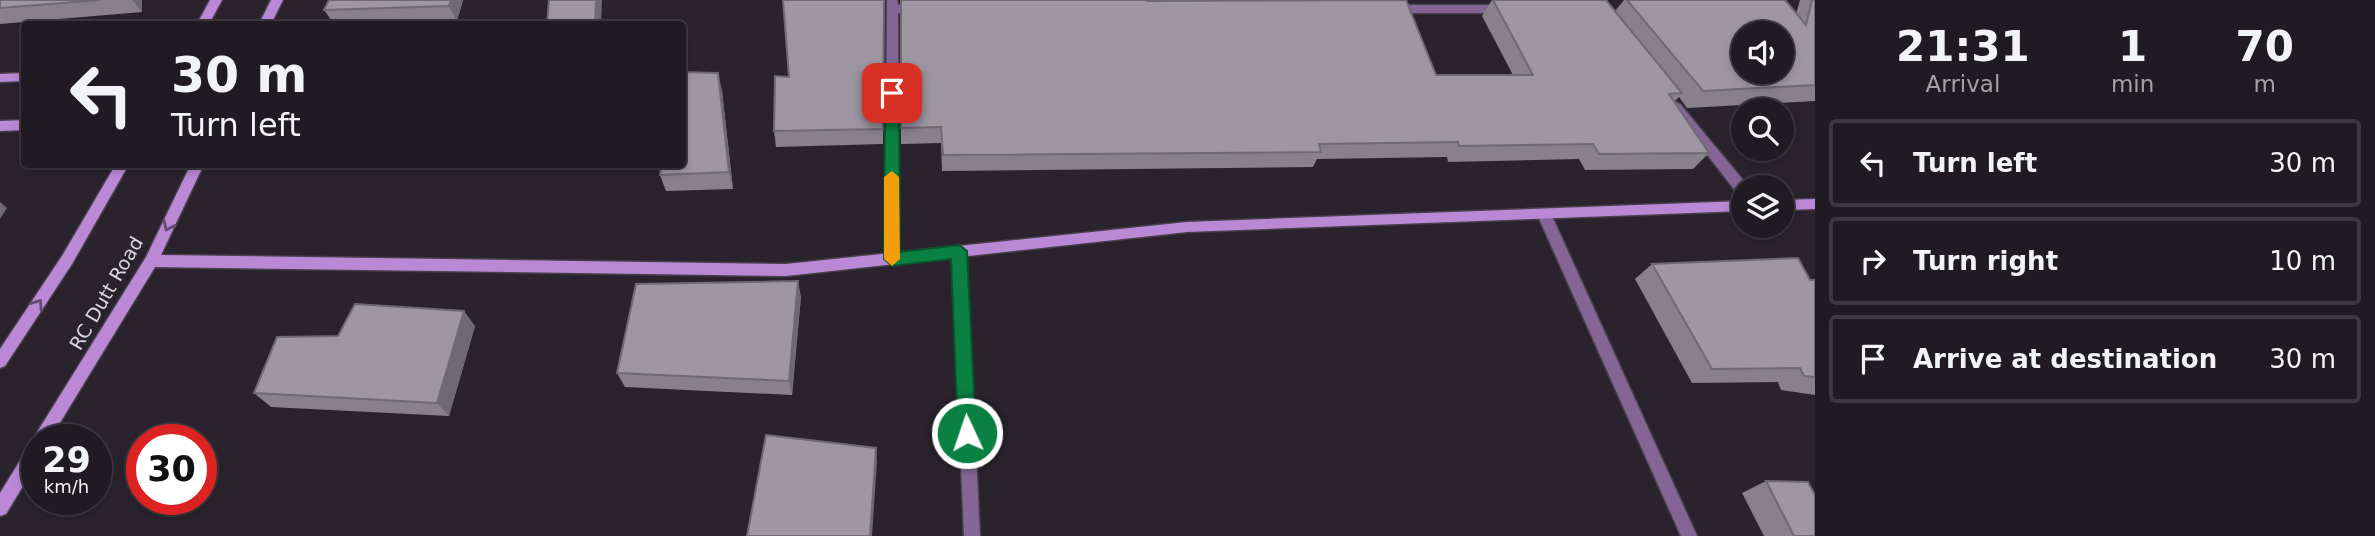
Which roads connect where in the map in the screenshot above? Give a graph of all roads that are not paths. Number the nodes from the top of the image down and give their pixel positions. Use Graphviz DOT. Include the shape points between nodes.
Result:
graph roads {
  1 [pos="216,0"];
  2 [pos="277,0"];
  3 [pos="892,5"];
  4 [pos="933,9"];
  5 [pos="1376,9"];
  6 [pos="1514,9"];
  7 [pos="205,21"];
  8 [pos="266,21"];
  9 [pos="21,77"];
  10 [pos="0,78"];
  11 [pos="1665,94"];
  12 [pos="21,125"];
  13 [pos="0,126"];
  14 [pos="121,168"];
  15 [pos="196,168"];
  16 [pos="1731,175"];
  17 [pos="1815,204"];
  18 [pos="1794,205"];
  19 [pos="1731,206"];
  20 [pos="1544,214"];
  21 [pos="959,251"];
  22 [pos="892,259"];
  23 [pos="151,261"];
  24 [pos="0,361"];
  25 [pos="51,424"];
  26 [pos="21,474"];
  27 [pos="0,508"];
  28 [pos="972,536"];
  29 [pos="1689,536"];
  1 -- 7 [label="street"];
  2 -- 8 [label="street"];
  3 -- 4 [label="street"];
  3 -- 22 [label="street"];
  5 -- 6 [label="street"];
  9 -- 10 [label="street"];
  11 -- 16 [label="street"];
  12 -- 13 [label="street"];
  24 -- 14 [label="street, one-way"];
  15 -- 23 [label="street, RC Dutt Road, one-way"];
  17 -- 18 [label="street"];
  19 -- 20 [label="street"];
  20 -- 21 [label="street" via="1187,227"];
  20 -- 29 [label="street"];
  21 -- 22 [label="street"];
  21 -- 28 [label="street"];
  22 -- 23 [label="street" via="786,271"];
  23 -- 25 [label="street, RC Dutt Road"];
  26 -- 27 [label="street"];
}
